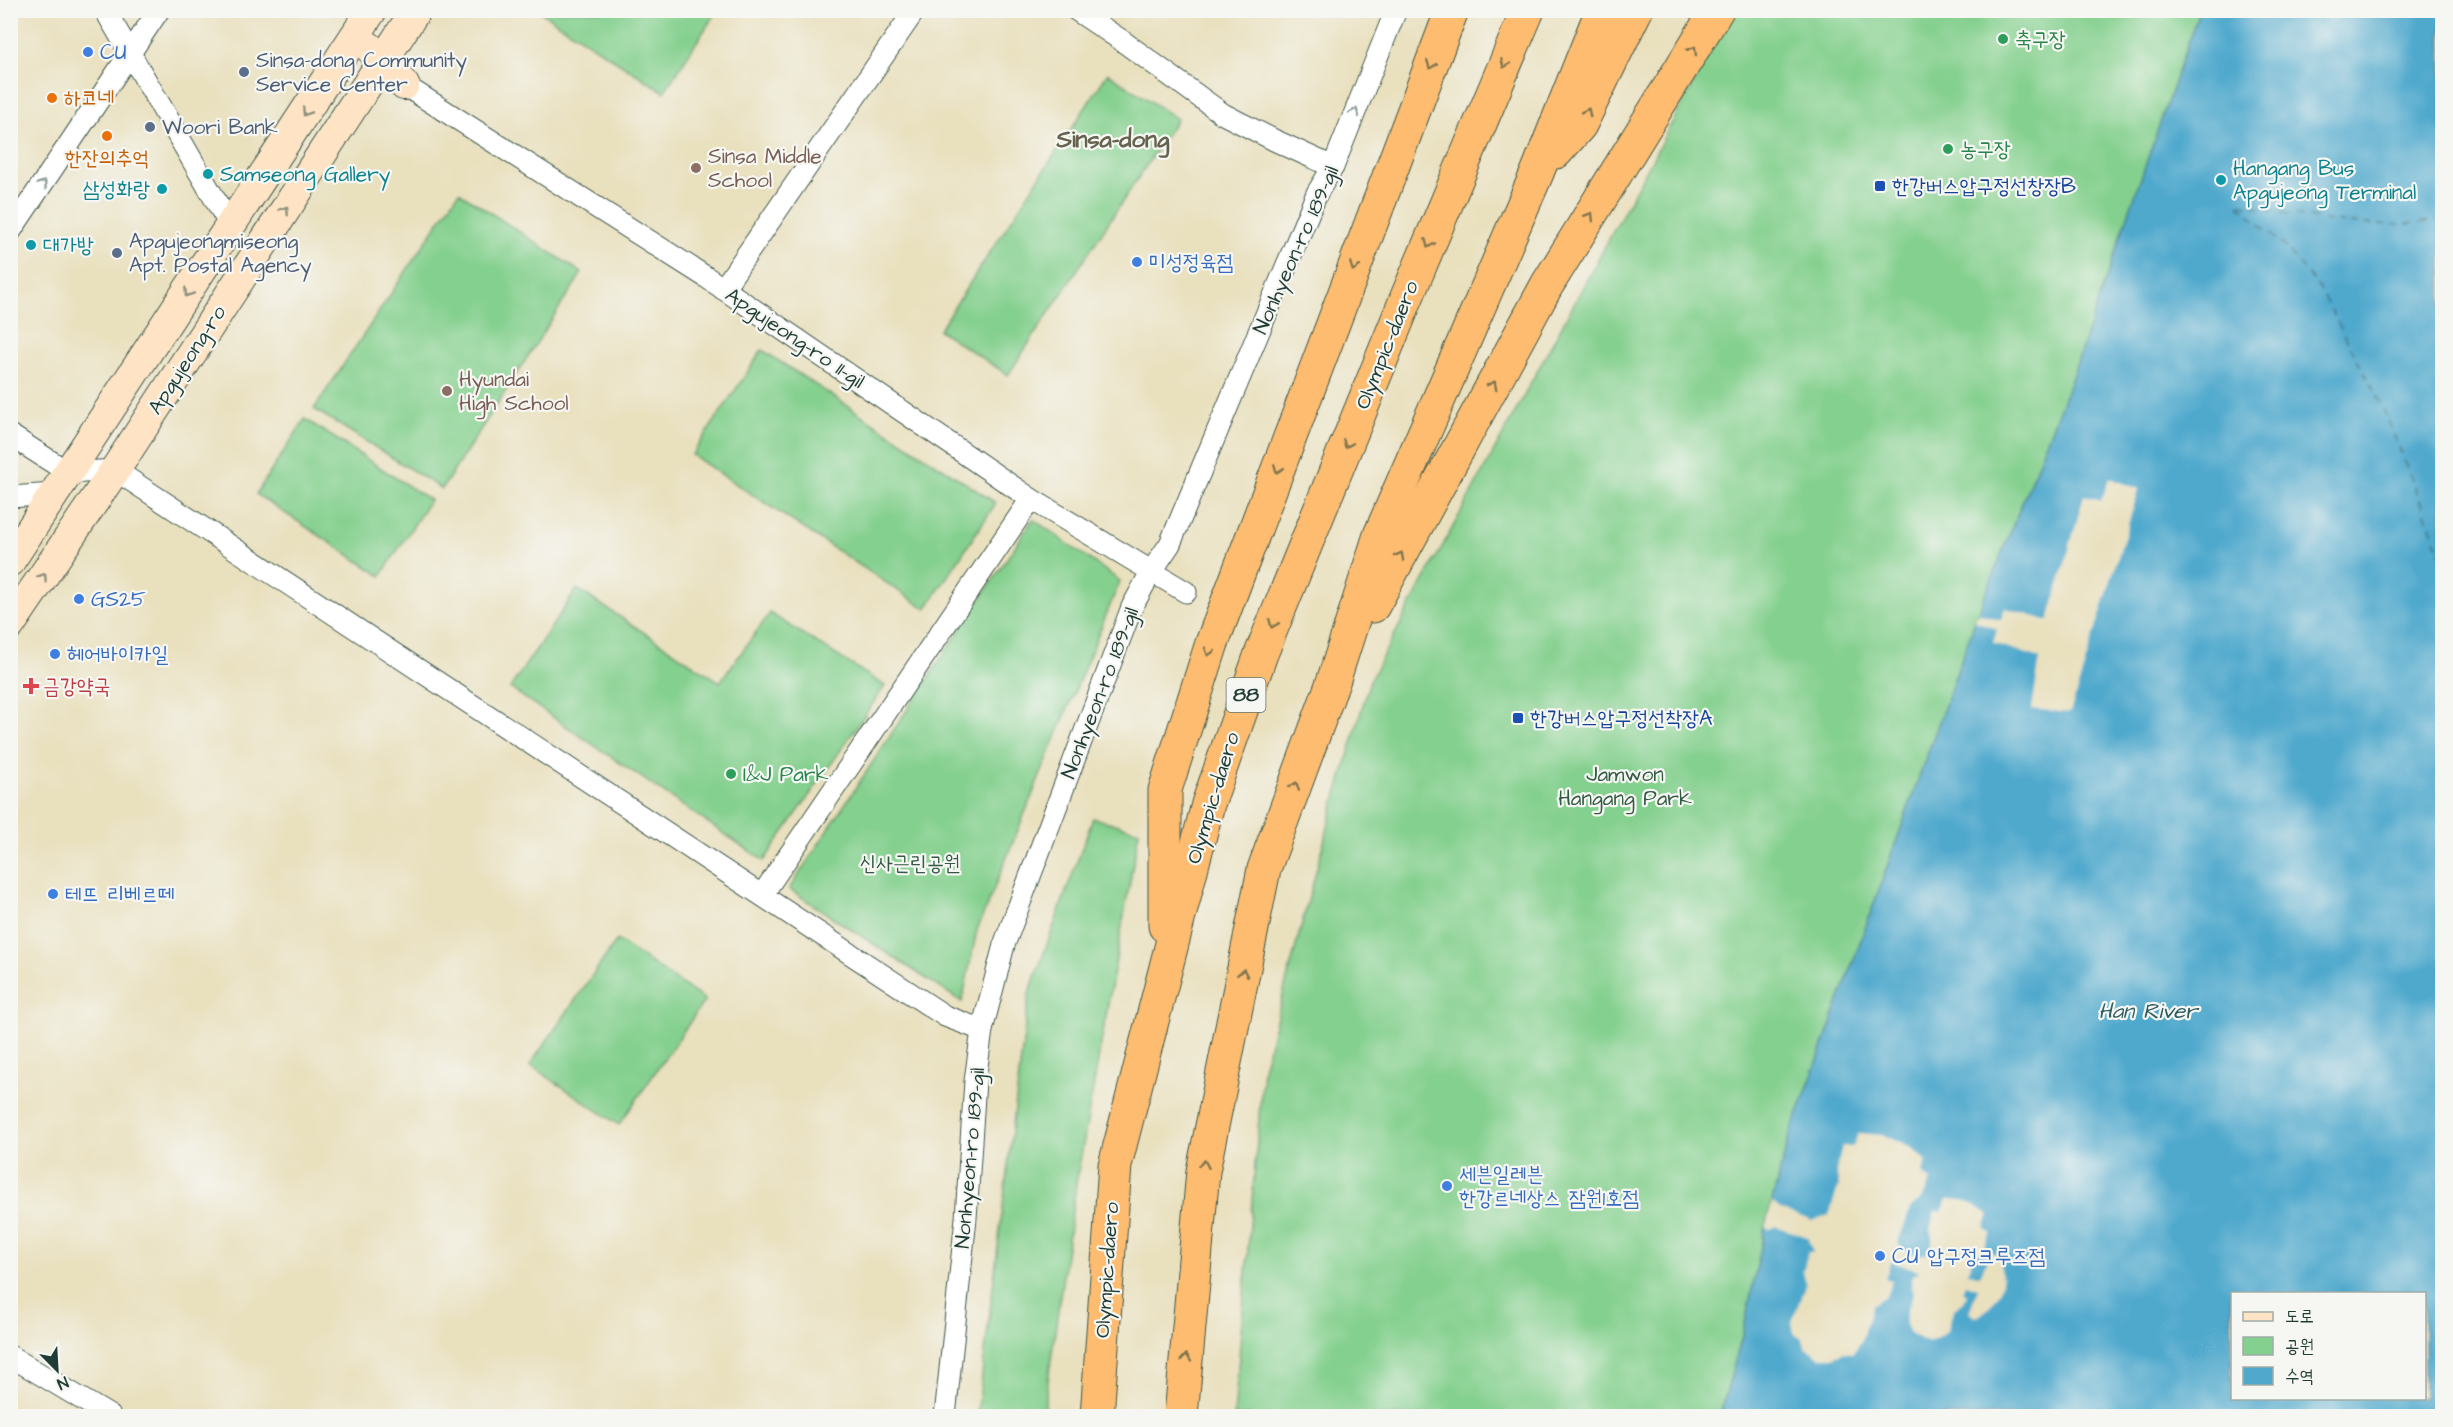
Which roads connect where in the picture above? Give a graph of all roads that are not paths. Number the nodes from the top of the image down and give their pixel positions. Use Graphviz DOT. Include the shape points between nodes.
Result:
graph roads {
  1 [pos="105,10"];
  2 [pos="159,10"];
  3 [pos="416,10"];
  4 [pos="915,10"];
  5 [pos="1076,10"];
  6 [pos="1396,10"];
  7 [pos="1452,10"];
  8 [pos="1528,10"];
  9 [pos="1602,10"];
  10 [pos="1636,10"];
  11 [pos="1717,10"];
  12 [pos="358,16"];
  13 [pos="131,52"];
  14 [pos="381,63"];
  15 [pos="404,85"];
  16 [pos="1333,166"];
  17 [pos="1537,173"];
  18 [pos="231,227"];
  19 [pos="10,232"];
  20 [pos="723,289"];
  21 [pos="10,435"];
  22 [pos="115,470"];
  23 [pos="62,483"];
  24 [pos="10,497"];
  25 [pos="1031,499"];
  26 [pos="10,561"];
  27 [pos="1151,572"];
  28 [pos="1186,592"];
  29 [pos="10,625"];
  30 [pos="1333,682"];
  31 [pos="762,895"];
  32 [pos="1165,976"];
  33 [pos="982,1030"];
  34 [pos="10,1356"];
  35 [pos="110,1416"];
  36 [pos="945,1416"];
  37 [pos="1097,1416"];
  38 [pos="1181,1416"];
  1 -- 13 [label="street"];
  2 -- 13 [label="street"];
  3 -- 14 [label="main road, Apgujeong-ro"];
  4 -- 20 [label="street"];
  5 -- 16 [label="street" via="1223,114"];
  16 -- 6 [label="street, Nonhyeon-ro 189-gil, one-way"];
  7 -- 32 [label="highway, one-way" via="1212,643 1165,790"];
  8 -- 32 [label="highway, Olympic-daero / 88, one-way" via="1261,654 1208,804"];
  9 -- 17 [label="highway"];
  17 -- 10 [label="highway, one-way" via="1580,125"];
  30 -- 11 [label="highway, one-way" via="1547,285"];
  12 -- 14 [label="main road, Apgujeong-ro"];
  12 -- 18 [label="main road, Apgujeong-ro, one-way"];
  13 -- 18 [label="street"];
  19 -- 13 [label="street, one-way"];
  14 -- 15 [label="main road, Apgujeong-ro"];
  22 -- 14 [label="main road, Apgujeong-ro, one-way"];
  15 -- 20 [label="street, Apgujeong-ro 11-gil"];
  16 -- 27 [label="street, Nonhyeon-ro 189-gil" via="1317,193 1170,544"];
  17 -- 30 [label="highway" via="1380,535"];
  18 -- 23 [label="main road, Apgujeong-ro, one-way"];
  20 -- 25 [label="street, Apgujeong-ro 11-gil"];
  21 -- 23 [label="street"];
  22 -- 23 [label="street"];
  29 -- 22 [label="main road, Apgujeong-ro, one-way"];
  22 -- 31 [label="street"];
  23 -- 24 [label="street"];
  23 -- 26 [label="main road, Apgujeong-ro"];
  25 -- 27 [label="street, Apgujeong-ro 11-gil"];
  25 -- 31 [label="street"];
  27 -- 28 [label="street, Apgujeong-ro 11-gil"];
  27 -- 33 [label="street, Nonhyeon-ro 189-gil" via="1132,608 1004,945"];
  38 -- 30 [label="highway, one-way" via="1203,1171 1259,892"];
  31 -- 33 [label="street" via="945,1016"];
  32 -- 37 [label="highway, Olympic-daero / 88" via="1115,1165"];
  33 -- 36 [label="street, Nonhyeon-ro 189-gil"];
  34 -- 35 [label="street"];
}
